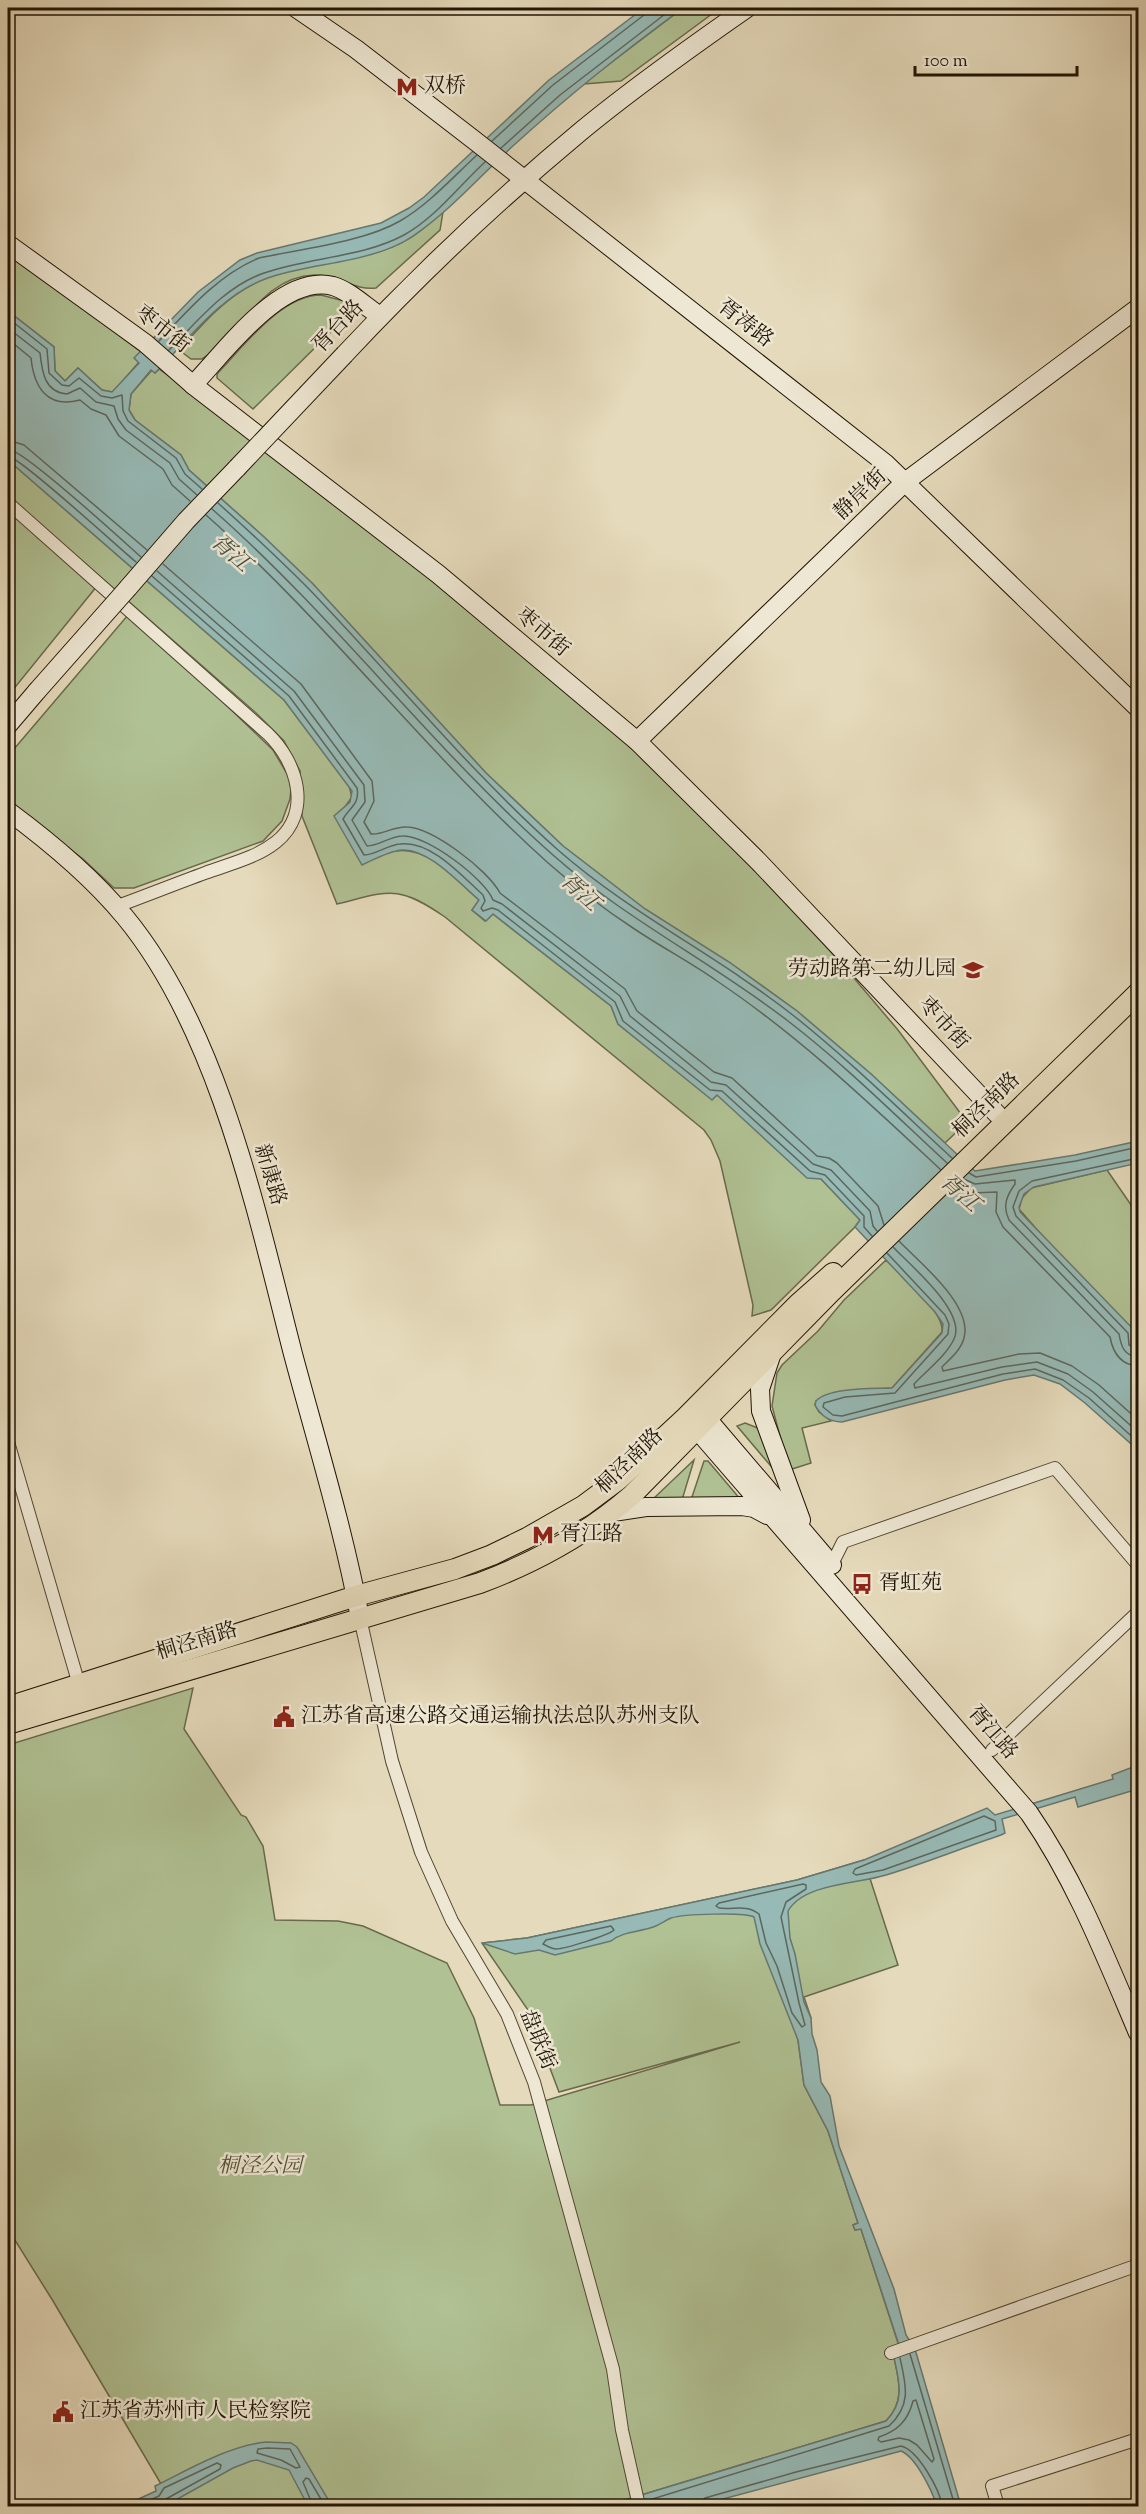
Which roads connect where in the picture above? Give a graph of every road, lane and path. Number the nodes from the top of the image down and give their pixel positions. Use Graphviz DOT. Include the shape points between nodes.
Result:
graph roads {
  1 [pos="296,8"];
  2 [pos="747,8"];
  3 [pos="524,180"];
  4 [pos="8,244"];
  5 [pos="1138,308"];
  6 [pos="380,316"];
  7 [pos="193,385"];
  8 [pos="906,483"];
  9 [pos="8,503"];
  10 [pos="1138,708"];
  11 [pos="8,725"];
  12 [pos="637,741"];
  13 [pos="8,811"];
  14 [pos="115,907"];
  15 [pos="1138,976"];
  16 [pos="1138,993"];
  17 [pos="997,1114"];
  18 [pos="966,1153"];
  19 [pos="863,1252"];
  20 [pos="771,1356"];
  21 [pos="697,1418"];
  22 [pos="8,1442"];
  23 [pos="613,1512"];
  24 [pos="775,1519"];
  25 [pos="809,1538"];
  26 [pos="831,1564"];
  27 [pos="1138,1565"];
  28 [pos="356,1596"];
  29 [pos="1138,1612"];
  30 [pos="360,1618"];
  31 [pos="82,1693"];
  32 [pos="8,1717"];
  33 [pos="992,1750"];
  34 [pos="1005,1774"];
  35 [pos="1066,1858"];
  36 [pos="1138,2003"];
  37 [pos="1138,2033"];
  38 [pos="1138,2265"];
  39 [pos="891,2353"];
  40 [pos="1138,2439"];
  41 [pos="639,2506"];
  42 [pos="998,2506"];
  1 -- 3 [label="street, 胥涛路" via="356,49"];
  2 -- 3 [label="street, 胥台路" via="581,131"];
  3 -- 6 [label="street, 胥台路"];
  3 -- 8 [label="street, 胥涛路"];
  4 -- 7 [label="street, 枣市街" via="145,343"];
  5 -- 8 [label="street, 静岸街"];
  6 -- 7 [label="street" via="334,286 314,285 286,293 266,308"];
  6 -- 11 [label="street, 胥台路, bridge" via="186,521"];
  7 -- 12 [label="street, 枣市街" via="438,574"];
  8 -- 10 [label="street, 胥涛路"];
  8 -- 12 [label="street, 静岸街"];
  9 -- 14 [label="street" via="268,734 286,755 297,780 294,818 276,842 243,860"];
  12 -- 17 [label="street, 枣市街" via="759,862"];
  13 -- 14 [label="street, 新康路" via="75,867"];
  14 -- 28 [label="street, 新康路" via="176,995 221,1100 254,1202"];
  15 -- 17 [label="main road, 桐泾南路"];
  16 -- 18 [label="main road, 桐泾南路"];
  17 -- 18 [label="main road, 桐泾南路"];
  18 -- 19 [label="main road, 桐泾南路"];
  19 -- 20 [label="main road, 桐泾南路"];
  19 -- 21 [label="main road, 桐泾南路" via="798,1304"];
  20 -- 21 [label="main road, 桐泾南路"];
  20 -- 25 [label="street" via="760,1389 761,1411"];
  21 -- 23 [label="main road, 桐泾南路"];
  21 -- 24 [label="street, 胥江路"];
  21 -- 25 [label="street, 胥江路"];
  21 -- 28 [label="main road, 桐泾南路" via="583,1506 527,1538 464,1566"];
  22 -- 31 [label="street"];
  23 -- 24 [label="street" via="646,1507 742,1506"];
  23 -- 30 [label="main road, 桐泾南路" via="568,1543 508,1572"];
  24 -- 34 [label="street, 胥江路"];
  25 -- 26 [label="street, 胥江路"];
  26 -- 27 [label="street" via="843,1542 1055,1468"];
  26 -- 33 [label="street, 胥江路"];
  28 -- 30 [label="street, 新康路"];
  28 -- 31 [label="main road, 桐泾南路"];
  29 -- 33 [label="street"];
  30 -- 31 [label="main road, 桐泾南路"];
  30 -- 41 [label="street, 盘联街" via="392,1761 421,1852 452,1921 507,2014 534,2082 613,2369"];
  31 -- 32 [label="main road, 桐泾南路"];
  33 -- 34 [label="street, 胥江路"];
  34 -- 35 [label="street, 胥江路" via="1039,1805"];
  35 -- 36 [label="street, 胥江路" via="1090,1892"];
  35 -- 37 [label="street, 胥江路" via="1079,1898"];
  38 -- 39 [label="street"];
  40 -- 42 [label="street" via="992,2486"];
}
